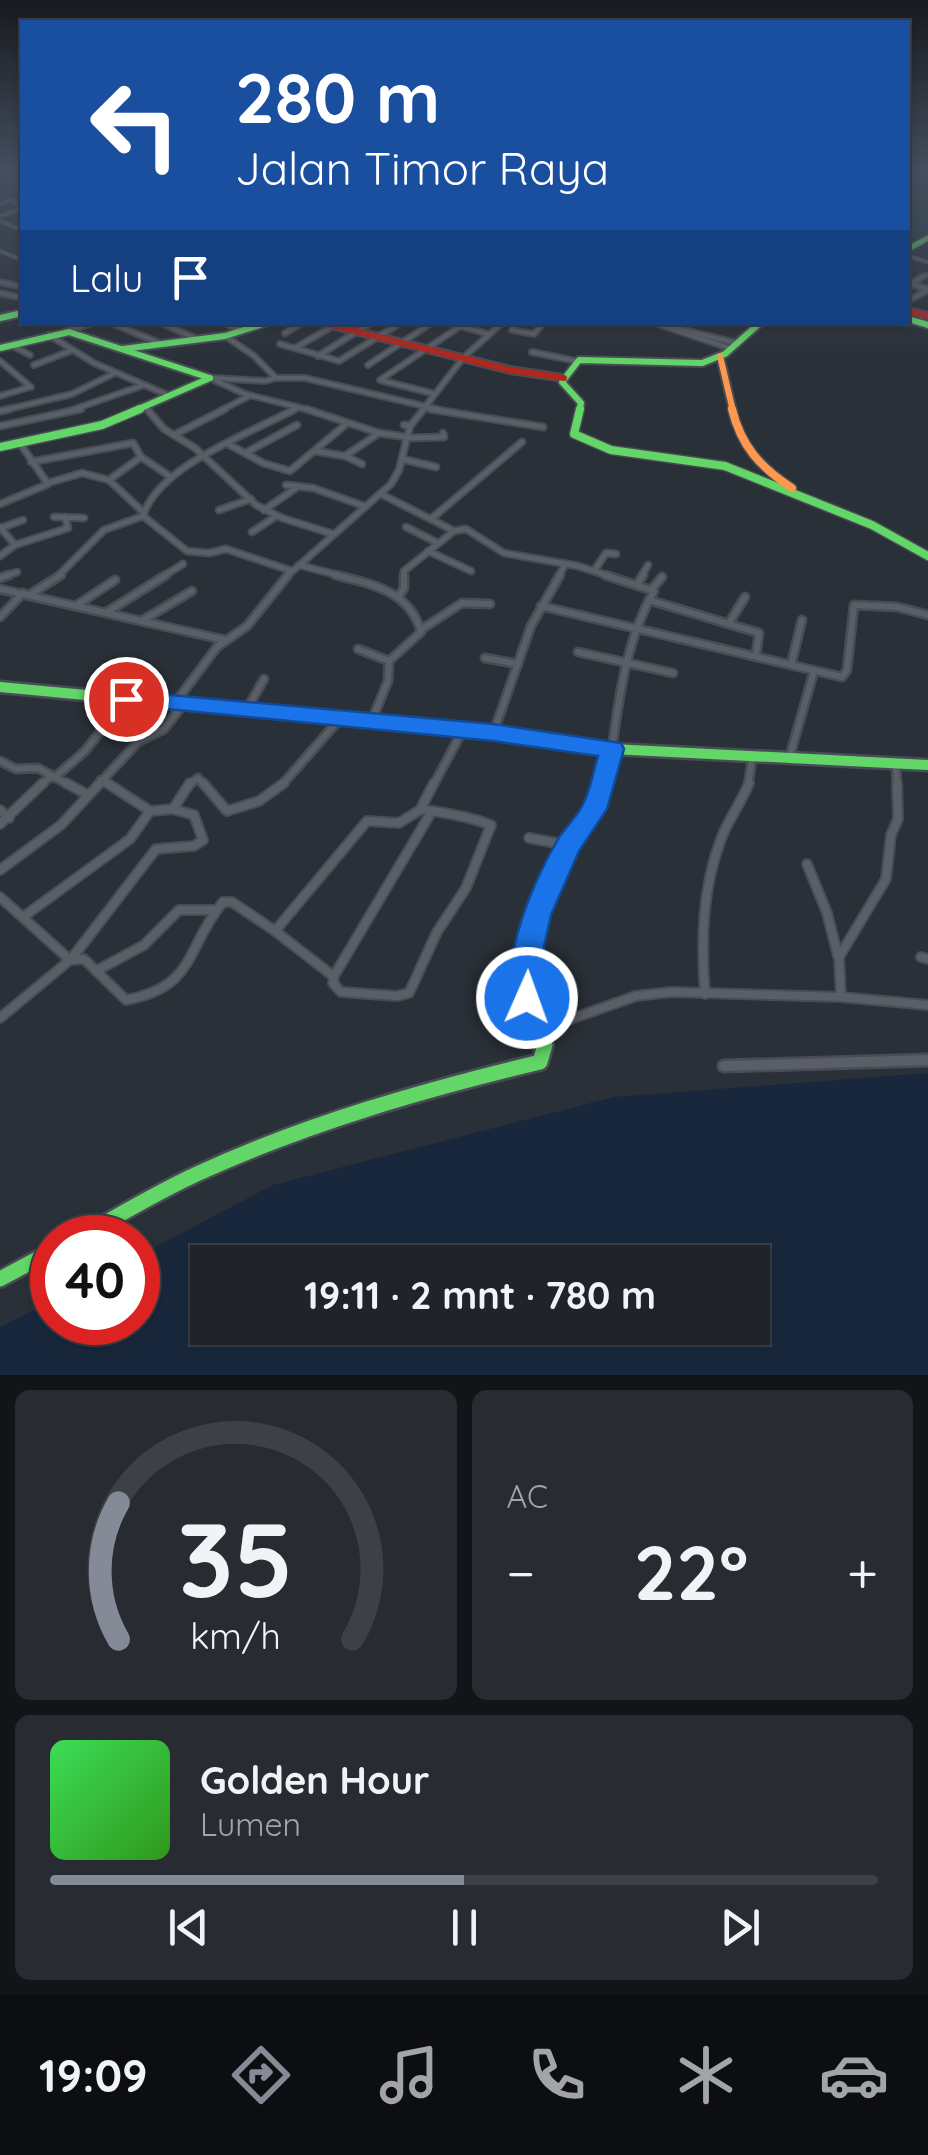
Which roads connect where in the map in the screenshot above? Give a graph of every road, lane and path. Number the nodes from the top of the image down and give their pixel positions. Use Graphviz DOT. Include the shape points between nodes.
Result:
graph roads {
  1 [pos="928,274"];
  2 [pos="928,290"];
  3 [pos="86,325"];
  4 [pos="115,325"];
  5 [pos="165,325"];
  6 [pos="228,325"];
  7 [pos="259,325"];
  8 [pos="299,325"];
  9 [pos="338,325"];
  10 [pos="368,325"];
  11 [pos="398,325"];
  12 [pos="430,325"];
  13 [pos="456,325"];
  14 [pos="499,325"];
  15 [pos="514,325"];
  16 [pos="542,325"];
  17 [pos="660,325"];
  18 [pos="662,325"];
  19 [pos="754,325"];
  20 [pos="459,326"];
  21 [pos="666,326"];
  22 [pos="674,330"];
  23 [pos="64,332"];
  24 [pos="242,332"];
  25 [pos="358,332"];
  26 [pos="285,333"];
  27 [pos="490,334"];
  28 [pos="49,335"];
  29 [pos="226,336"];
  30 [pos="382,338"];
  31 [pos="197,339"];
  32 [pos="157,342"];
  33 [pos="406,343"];
  34 [pos="280,344"];
  35 [pos="4,346"];
  36 [pos="727,348"];
  37 [pos="123,349"];
  38 [pos="294,349"];
  39 [pos="71,350"];
  40 [pos="430,350"];
  41 [pos="532,352"];
  42 [pos="30,355"];
  43 [pos="317,357"];
  44 [pos="463,358"];
  45 [pos="0,361"];
  46 [pos="576,362"];
  47 [pos="368,365"];
  48 [pos="34,366"];
  49 [pos="116,373"];
  50 [pos="210,378"];
  51 [pos="276,378"];
  52 [pos="564,378"];
  53 [pos="144,384"];
  54 [pos="436,394"];
  55 [pos="0,396"];
  56 [pos="171,396"];
  57 [pos="250,396"];
  58 [pos="32,403"];
  59 [pos="146,406"];
  60 [pos="298,406"];
  61 [pos="426,408"];
  62 [pos="0,411"];
  63 [pos="37,418"];
  64 [pos="346,424"];
  65 [pos="297,425"];
  66 [pos="0,426"];
  67 [pos="544,427"];
  68 [pos="379,434"];
  69 [pos="443,434"];
  70 [pos="174,435"];
  71 [pos="406,438"];
  72 [pos="18,441"];
  73 [pos="522,442"];
  74 [pos="228,444"];
  75 [pos="0,447"];
  76 [pos="314,450"];
  77 [pos="246,453"];
  78 [pos="345,456"];
  79 [pos="141,457"];
  80 [pos="206,458"];
  81 [pos="402,459"];
  82 [pos="31,462"];
  83 [pos="362,464"];
  84 [pos="436,468"];
  85 [pos="170,477"];
  86 [pos="110,480"];
  87 [pos="48,483"];
  88 [pos="286,484"];
  89 [pos="298,486"];
  90 [pos="381,494"];
  91 [pos="281,498"];
  92 [pos="251,499"];
  93 [pos="292,502"];
  94 [pos="0,504"];
  95 [pos="820,504"];
  96 [pos="366,506"];
  97 [pos="219,510"];
  98 [pos="264,510"];
  99 [pos="142,513"];
  100 [pos="54,516"];
  101 [pos="276,516"];
  102 [pos="65,517"];
  103 [pos="84,518"];
  104 [pos="431,519"];
  105 [pos="23,520"];
  106 [pos="472,520"];
  107 [pos="406,527"];
  108 [pos="1,528"];
  109 [pos="458,529"];
  110 [pos="252,532"];
  111 [pos="334,534"];
  112 [pos="438,543"];
  113 [pos="16,545"];
  114 [pos="428,551"];
  115 [pos="23,554"];
  116 [pos="616,554"];
  117 [pos="0,556"];
  118 [pos="928,556"];
  119 [pos="183,564"];
  120 [pos="566,564"];
  121 [pos="299,565"];
  122 [pos="648,565"];
  123 [pos="292,570"];
  124 [pos="467,571"];
  125 [pos="594,571"];
  126 [pos="18,572"];
  127 [pos="662,577"];
  128 [pos="0,578"];
  129 [pos="115,580"];
  130 [pos="636,585"];
  131 [pos="0,589"];
  132 [pos="192,590"];
  133 [pos="652,590"];
  134 [pos="26,594"];
  135 [pos="399,596"];
  136 [pos="745,597"];
  137 [pos="649,600"];
  138 [pos="490,604"];
  139 [pos="76,606"];
  140 [pos="540,606"];
  141 [pos="106,613"];
  142 [pos="928,614"];
  143 [pos="0,617"];
  144 [pos="802,620"];
  145 [pos="142,621"];
  146 [pos="728,623"];
  147 [pos="635,624"];
  148 [pos="422,629"];
  149 [pos="226,640"];
  150 [pos="358,649"];
  151 [pos="578,652"];
  152 [pos="756,656"];
  153 [pos="485,658"];
  154 [pos="625,660"];
  155 [pos="389,661"];
  156 [pos="518,664"];
  157 [pos="792,665"];
  158 [pos="814,672"];
  159 [pos="673,673"];
  160 [pos="264,678"];
  161 [pos="0,687"];
  162 [pos="126,699"];
  163 [pos="179,704"];
  164 [pos="246,710"];
  165 [pos="338,720"];
  166 [pos="371,722"];
  167 [pos="463,730"];
  168 [pos="493,733"];
  169 [pos="612,749"];
  170 [pos="752,759"];
  171 [pos="788,760"];
  172 [pos="0,762"];
  173 [pos="896,763"];
  174 [pos="928,765"];
  175 [pos="53,777"];
  176 [pos="101,780"];
  177 [pos="86,794"];
  178 [pos="174,809"];
  179 [pos="428,809"];
  180 [pos="0,810"];
  181 [pos="150,811"];
  182 [pos="10,818"];
  183 [pos="0,824"];
  184 [pos="529,838"];
  185 [pos="568,846"];
  186 [pos="806,864"];
  187 [pos="0,870"];
  188 [pos="0,897"];
  189 [pos="216,910"];
  190 [pos="22,917"];
  191 [pos="274,931"];
  192 [pos="839,957"];
  193 [pos="71,959"];
  194 [pos="96,971"];
  195 [pos="334,976"];
  196 [pos="704,994"];
  197 [pos="842,997"];
  198 [pos="928,1006"];
  199 [pos="0,1018"];
  200 [pos="537,1031"];
  201 [pos="928,1060"];
  202 [pos="724,1066"];
  203 [pos="121,1215"];
  204 [pos="30,1263"];
  205 [pos="0,1279"];
  1 -- 2 [label="street" via="910,284"];
  3 -- 23 [label="street"];
  4 -- 32 [label="street"];
  5 -- 31 [label="street"];
  6 -- 24 [label="street"];
  7 -- 24 [label="main road"];
  8 -- 26 [label="street"];
  9 -- 25 [label="main road"];
  9 -- 38 [label="street"];
  10 -- 25 [label="street"];
  11 -- 30 [label="street"];
  12 -- 33 [label="street"];
  13 -- 20 [label="street"];
  14 -- 27 [label="street"];
  15 -- 16 [label="street" via="512,330 534,334"];
  17 -- 22 [label="street"];
  18 -- 21 [label="street"];
  19 -- 36 [label="main road"];
  20 -- 27 [label="street"];
  20 -- 40 [label="street"];
  21 -- 22 [label="street"];
  21 -- 36 [label="street"];
  22 -- 36 [label="street"];
  23 -- 28 [label="main road"];
  23 -- 37 [label="main road"];
  24 -- 29 [label="main road"];
  25 -- 30 [label="main road"];
  25 -- 43 [label="street"];
  27 -- 44 [label="street"];
  28 -- 35 [label="main road"];
  28 -- 39 [label="street"];
  29 -- 31 [label="main road"];
  29 -- 51 [label="street"];
  30 -- 33 [label="main road"];
  30 -- 43 [label="street" via="340,361"];
  31 -- 32 [label="main road"];
  32 -- 37 [label="main road"];
  33 -- 40 [label="main road"];
  33 -- 47 [label="street"];
  34 -- 38 [label="street"];
  35 -- 42 [label="street"];
  36 -- 46 [label="main road" via="696,362 606,356"];
  36 -- 95 [label="main road" via="748,458 763,474"];
  37 -- 50 [label="main road"];
  38 -- 43 [label="street"];
  39 -- 48 [label="street"];
  39 -- 49 [label="street"];
  40 -- 44 [label="main road"];
  40 -- 54 [label="street" via="380,380"];
  41 -- 46 [label="street"];
  44 -- 52 [label="main road"];
  44 -- 54 [label="street"];
  45 -- 55 [label="street" via="31,387"];
  46 -- 52 [label="main road"];
  49 -- 53 [label="street"];
  49 -- 58 [label="street"];
  50 -- 51 [label="street"];
  50 -- 56 [label="main road"];
  50 -- 57 [label="street"];
  51 -- 61 [label="street" via="304,378"];
  52 -- 95 [label="main road" via="563,387 581,403 572,430 581,440 621,452 718,463"];
  53 -- 56 [label="street"];
  53 -- 63 [label="street" via="88,408"];
  54 -- 61 [label="street"];
  56 -- 59 [label="main road"];
  57 -- 60 [label="street"];
  57 -- 70 [label="street"];
  58 -- 62 [label="street"];
  58 -- 63 [label="street"];
  59 -- 70 [label="street"];
  59 -- 72 [label="main road" via="91,428"];
  60 -- 64 [label="street"];
  60 -- 74 [label="street"];
  61 -- 67 [label="street"];
  61 -- 71 [label="street" via="407,426"];
  63 -- 66 [label="street"];
  64 -- 68 [label="street"];
  64 -- 76 [label="street"];
  65 -- 77 [label="street"];
  68 -- 71 [label="street"];
  68 -- 78 [label="street"];
  69 -- 71 [label="street"];
  70 -- 80 [label="street"];
  71 -- 81 [label="street"];
  72 -- 75 [label="main road"];
  72 -- 82 [label="street"];
  73 -- 104 [label="street"];
  74 -- 77 [label="street"];
  74 -- 80 [label="street"];
  76 -- 77 [label="street" via="288,471"];
  76 -- 78 [label="street"];
  78 -- 83 [label="street"];
  79 -- 82 [label="street" via="132,444"];
  79 -- 85 [label="street"];
  79 -- 86 [label="street"];
  80 -- 85 [label="street"];
  80 -- 92 [label="street"];
  81 -- 84 [label="street"];
  81 -- 90 [label="street"];
  82 -- 87 [label="street"];
  85 -- 99 [label="street"];
  86 -- 87 [label="street" via="82,472"];
  86 -- 99 [label="street"];
  87 -- 94 [label="street"];
  88 -- 89 [label="street"];
  89 -- 91 [label="street"];
  89 -- 96 [label="street"];
  90 -- 96 [label="street"];
  90 -- 104 [label="street"];
  91 -- 93 [label="street"];
  91 -- 98 [label="street"];
  92 -- 97 [label="street"];
  92 -- 98 [label="street"];
  95 -- 118 [label="main road"];
  96 -- 111 [label="street"];
  98 -- 101 [label="street"];
  99 -- 123 [label="street" via="191,554 209,557 226,549"];
  99 -- 134 [label="street" via="104,530 64,573"];
  100 -- 102 [label="street"];
  101 -- 110 [label="street"];
  101 -- 111 [label="street"];
  102 -- 103 [label="street"];
  102 -- 113 [label="street" via="68,528"];
  104 -- 109 [label="street"];
  105 -- 108 [label="street"];
  106 -- 109 [label="street"];
  107 -- 112 [label="street"];
  108 -- 113 [label="street"];
  109 -- 112 [label="street"];
  109 -- 120 [label="street" via="504,553"];
  111 -- 121 [label="street"];
  112 -- 114 [label="street"];
  113 -- 115 [label="street"];
  113 -- 117 [label="street"];
  114 -- 124 [label="street"];
  114 -- 135 [label="street" via="404,571"];
  116 -- 125 [label="street" via="606,553"];
  119 -- 141 [label="street"];
  120 -- 125 [label="street"];
  120 -- 140 [label="street"];
  121 -- 123 [label="street"];
  121 -- 135 [label="street"];
  122 -- 130 [label="street"];
  123 -- 149 [label="street" via="247,626"];
  125 -- 130 [label="street"];
  126 -- 128 [label="street"];
  127 -- 133 [label="street"];
  129 -- 139 [label="street"];
  130 -- 133 [label="street"];
  131 -- 134 [label="street"];
  132 -- 145 [label="street"];
  133 -- 137 [label="street"];
  134 -- 139 [label="street"];
  134 -- 143 [label="street"];
  135 -- 148 [label="street"];
  136 -- 146 [label="street"];
  137 -- 146 [label="street"];
  137 -- 147 [label="street"];
  138 -- 148 [label="street" via="462,603"];
  139 -- 141 [label="street"];
  140 -- 147 [label="street"];
  140 -- 156 [label="street"];
  141 -- 145 [label="street"];
  142 -- 158 [label="street" via="854,606 845,676"];
  144 -- 157 [label="street"];
  145 -- 149 [label="street"];
  146 -- 152 [label="street" via="760,634"];
  147 -- 152 [label="street"];
  147 -- 154 [label="street"];
  148 -- 155 [label="street"];
  149 -- 163 [label="street"];
  150 -- 155 [label="street"];
  151 -- 154 [label="street"];
  152 -- 157 [label="street"];
  153 -- 156 [label="street"];
  154 -- 159 [label="street"];
  154 -- 169 [label="street"];
  155 -- 166 [label="street"];
  156 -- 168 [label="street"];
  157 -- 158 [label="street"];
  158 -- 171 [label="street"];
  160 -- 164 [label="street"];
  161 -- 162 [label="main road"];
  162 -- 163 [label="main road"];
  162 -- 175 [label="street" via="86,751"];
  163 -- 164 [label="main road"];
  163 -- 176 [label="street" via="167,727 145,736"];
  164 -- 165 [label="main road"];
  165 -- 166 [label="main road"];
  165 -- 178 [label="street" via="298,772 258,800 227,811 198,778"];
  166 -- 167 [label="main road"];
  167 -- 168 [label="main road"];
  167 -- 179 [label="street"];
  168 -- 169 [label="main road"];
  169 -- 170 [label="main road"];
  169 -- 185 [label="main road" via="594,809"];
  170 -- 171 [label="main road"];
  170 -- 196 [label="street" via="750,788 722,835 704,899"];
  171 -- 173 [label="main road"];
  172 -- 175 [label="street"];
  173 -- 174 [label="main road"];
  173 -- 192 [label="street" via="898,819 886,879"];
  175 -- 177 [label="street"];
  175 -- 182 [label="street"];
  176 -- 177 [label="street"];
  176 -- 181 [label="street"];
  177 -- 187 [label="street" via="61,825"];
  178 -- 181 [label="street"];
  178 -- 193 [label="street" via="194,814 203,840 156,848"];
  179 -- 191 [label="street" via="399,824 367,821"];
  179 -- 195 [label="street"];
  179 -- 195 [label="street" via="491,825 413,989 397,996 347,994 335,988"];
  180 -- 182 [label="street"];
  181 -- 190 [label="street" via="130,839"];
  182 -- 183 [label="street"];
  184 -- 185 [label="street"];
  185 -- 200 [label="main road" via="537,915 527,960 527,998"];
  186 -- 192 [label="street"];
  188 -- 190 [label="street"];
  189 -- 191 [label="street" via="232,902"];
  189 -- 194 [label="street" via="179,910 135,952"];
  189 -- 194 [label="street" via="179,979 163,992 126,1000"];
  190 -- 193 [label="street"];
  191 -- 195 [label="street"];
  192 -- 197 [label="street"];
  193 -- 194 [label="street" via="84,959"];
  193 -- 199 [label="street"];
  196 -- 197 [label="street"];
  196 -- 200 [label="street" via="636,996"];
  197 -- 198 [label="street"];
  200 -- 203 [label="main road" via="546,1052 540,1062 426,1088 282,1138"];
  201 -- 202 [label="street"];
  204 -- 205 [label="main road"];
}
